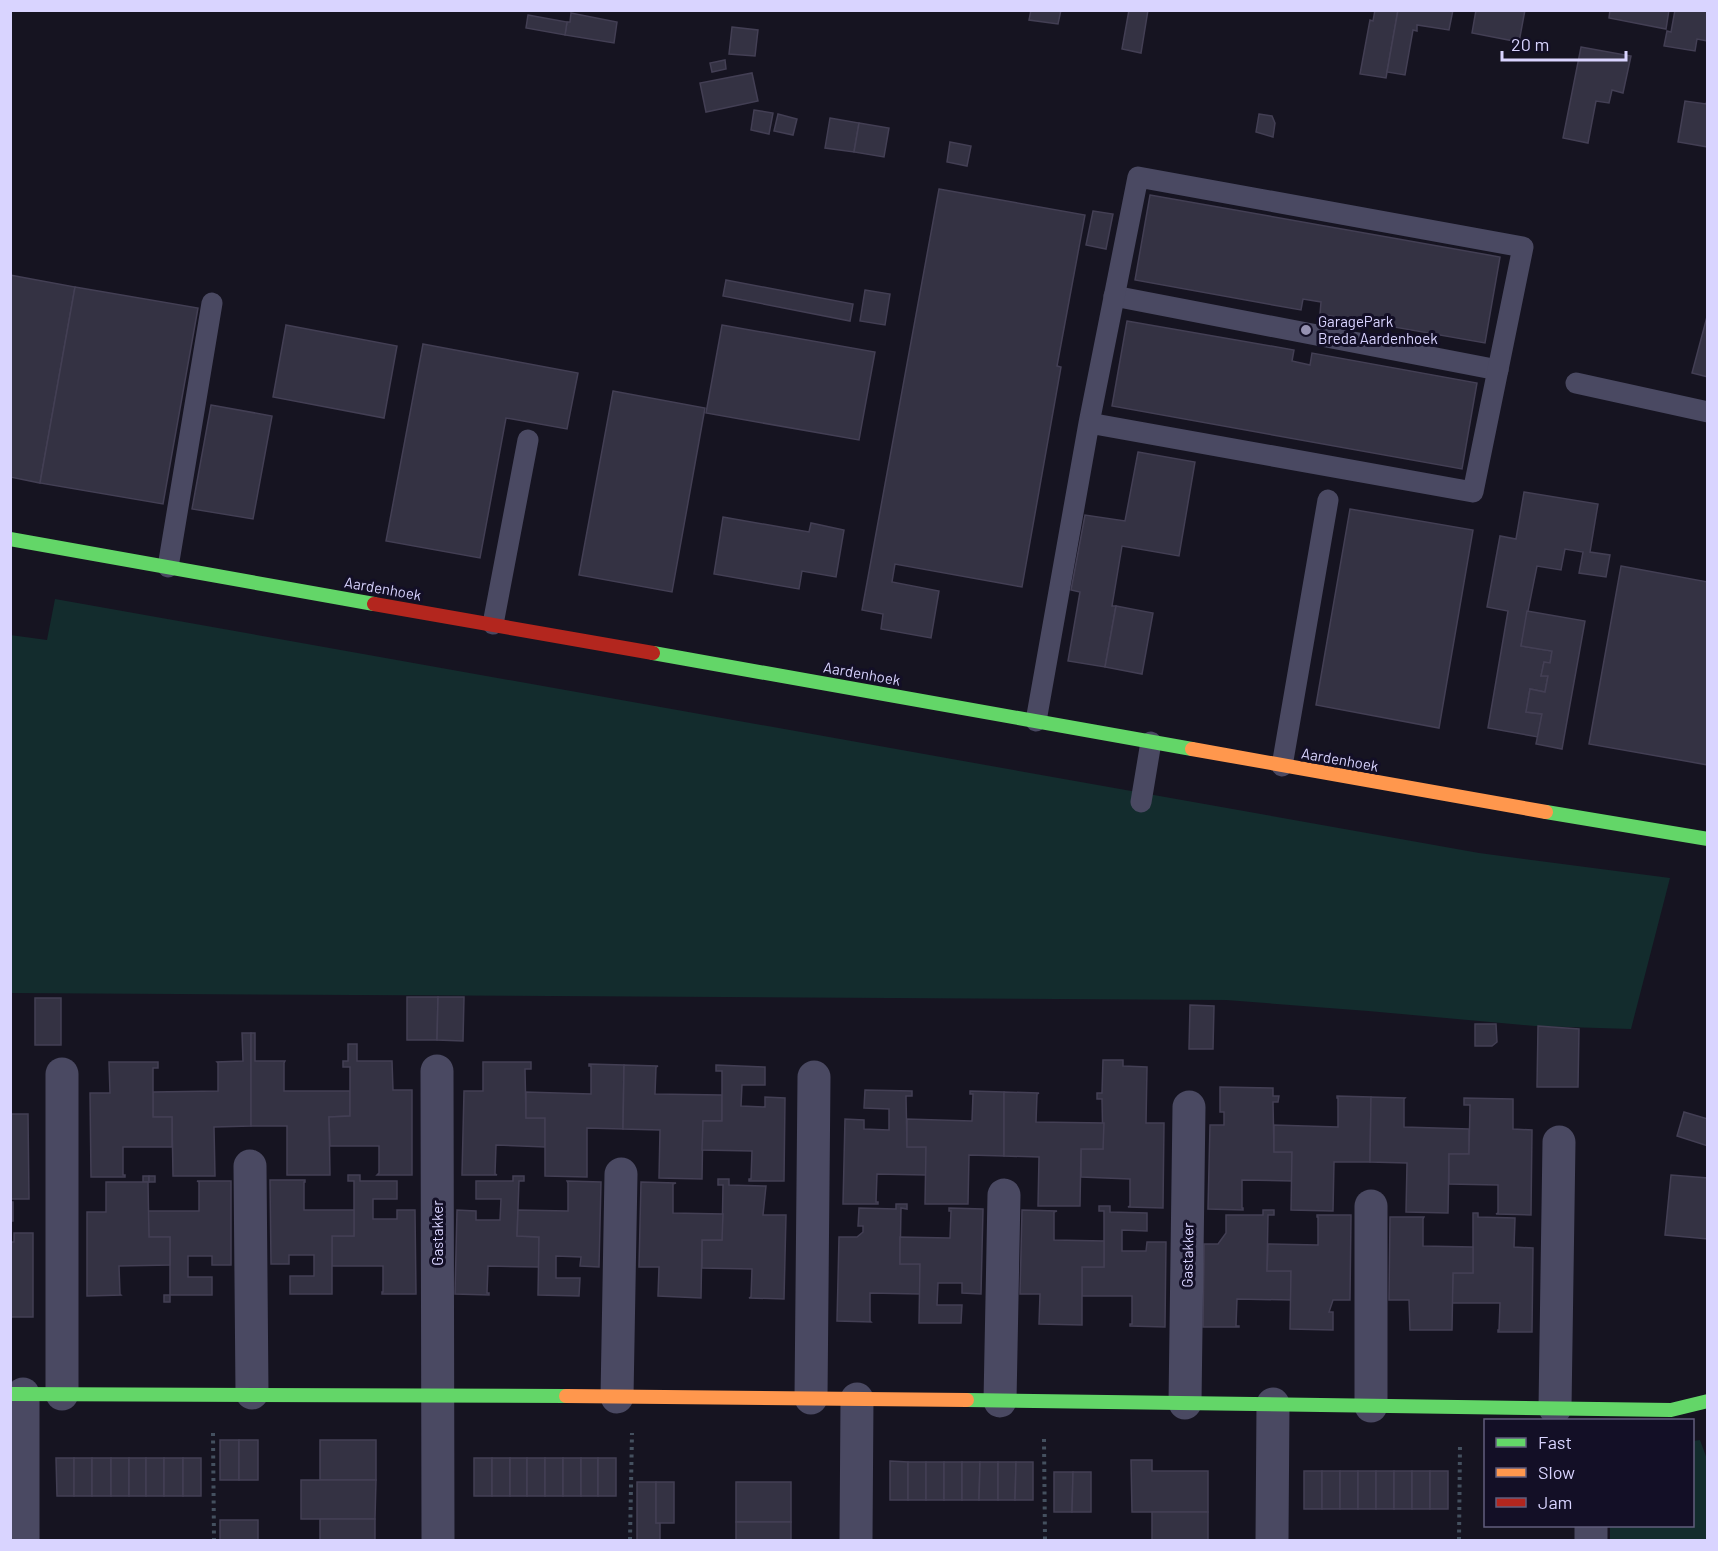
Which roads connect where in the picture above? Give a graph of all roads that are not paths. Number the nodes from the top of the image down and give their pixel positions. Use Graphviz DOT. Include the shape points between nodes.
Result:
graph roads {
  1 [pos="1113,296"];
  2 [pos="212,303"];
  3 [pos="1498,370"];
  4 [pos="1576,383"];
  5 [pos="1707,412"];
  6 [pos="1089,423"];
  7 [pos="528,440"];
  8 [pos="1328,500"];
  9 [pos="10,539"];
  10 [pos="168,567"];
  11 [pos="493,624"];
  12 [pos="1036,721"];
  13 [pos="1151,742"];
  14 [pos="1282,766"];
  15 [pos="1141,802"];
  16 [pos="1707,838"];
  17 [pos="437,1071"];
  18 [pos="62,1074"];
  19 [pos="814,1077"];
  20 [pos="1188,1107"];
  21 [pos="1559,1142"];
  22 [pos="250,1166"];
  23 [pos="621,1174"];
  24 [pos="1004,1195"];
  25 [pos="1371,1206"];
  26 [pos="252,1393"];
  27 [pos="17,1394"];
  28 [pos="62,1394"];
  29 [pos="438,1395"];
  30 [pos="625,1397"];
  31 [pos="810,1398"];
  32 [pos="858,1399"];
  33 [pos="1000,1401"];
  34 [pos="1707,1401"];
  35 [pos="1185,1403"];
  36 [pos="1273,1404"];
  37 [pos="1371,1406"];
  38 [pos="1555,1408"];
  39 [pos="1591,1414"];
  40 [pos="23,1540"];
  41 [pos="438,1540"];
  42 [pos="856,1540"];
  43 [pos="1272,1540"];
  1 -- 3 [label="lane"];
  1 -- 3 [label="lane" via="1138,177 1523,247"];
  1 -- 6 [label="lane"];
  2 -- 10 [label="lane"];
  3 -- 6 [label="lane" via="1473,492"];
  4 -- 5 [label="lane"];
  6 -- 12 [label="lane"];
  7 -- 11 [label="lane"];
  8 -- 14 [label="lane"];
  9 -- 10 [label="street, Aardenhoek"];
  10 -- 11 [label="street, Aardenhoek"];
  11 -- 12 [label="street, Aardenhoek"];
  12 -- 13 [label="street, Aardenhoek"];
  13 -- 14 [label="street, Aardenhoek"];
  13 -- 15 [label="lane"];
  14 -- 16 [label="street, Aardenhoek"];
  17 -- 29 [label="street, Gastakker"];
  18 -- 28 [label="street"];
  19 -- 31 [label="street"];
  20 -- 35 [label="street, Gastakker"];
  21 -- 38 [label="street"];
  22 -- 26 [label="street"];
  23 -- 30 [label="street"];
  24 -- 33 [label="street"];
  25 -- 37 [label="street"];
  26 -- 28 [label="street"];
  26 -- 29 [label="street"];
  27 -- 28 [label="street"];
  27 -- 40 [label="street"];
  29 -- 30 [label="street"];
  29 -- 41 [label="street, Gastakker"];
  30 -- 31 [label="street"];
  31 -- 32 [label="street"];
  32 -- 33 [label="street"];
  32 -- 42 [label="street"];
  33 -- 35 [label="street"];
  34 -- 39 [label="street" via="1671,1410"];
  35 -- 36 [label="street"];
  36 -- 37 [label="street"];
  36 -- 43 [label="street"];
  37 -- 38 [label="street"];
  38 -- 39 [label="street"];
}
